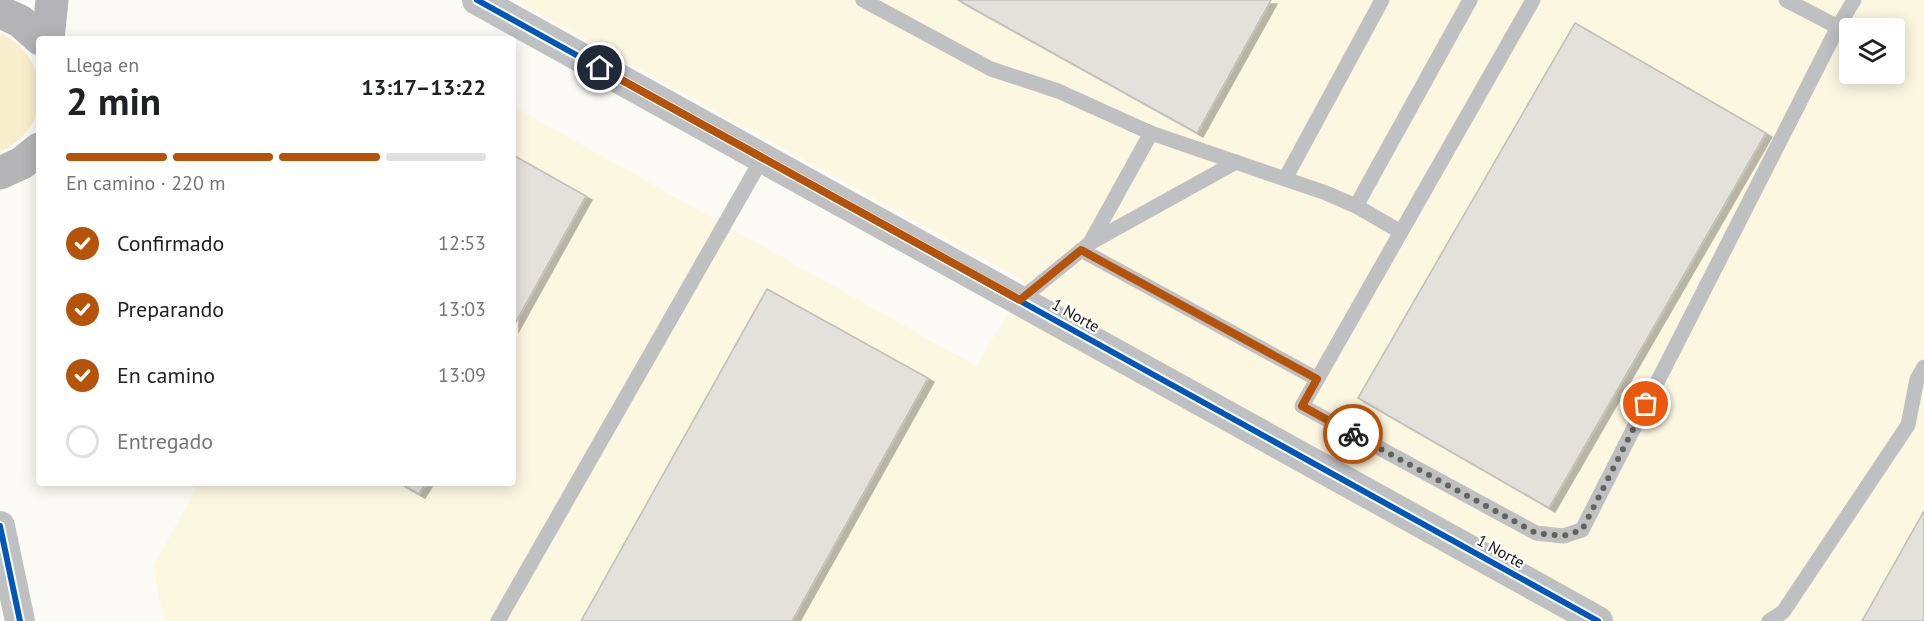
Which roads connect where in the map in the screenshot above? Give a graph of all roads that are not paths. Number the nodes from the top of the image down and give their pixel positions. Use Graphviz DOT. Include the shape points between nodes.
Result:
graph roads {
  1 [pos="52,0"];
  2 [pos="477,0"];
  3 [pos="863,0"];
  4 [pos="1382,0"];
  5 [pos="1470,0"];
  6 [pos="1533,0"];
  7 [pos="1786,0"];
  8 [pos="1854,0"];
  9 [pos="0,12"];
  10 [pos="1838,27"];
  11 [pos="37,36"];
  12 [pos="48,36"];
  13 [pos="1151,133"];
  14 [pos="36,151"];
  15 [pos="763,158"];
  16 [pos="1236,162"];
  17 [pos="0,173"];
  18 [pos="1285,179"];
  19 [pos="1356,206"];
  20 [pos="1401,232"];
  21 [pos="1085,247"];
  22 [pos="1020,300"];
  23 [pos="1924,367"];
  24 [pos="1317,379"];
  25 [pos="0,526"];
  26 [pos="1783,617"];
  27 [pos="20,621"];
  28 [pos="498,621"];
  29 [pos="1598,621"];
  30 [pos="1769,621"];
  1 -- 12 [label="street"];
  2 -- 15 [label="street, 1 Norte"];
  3 -- 13 [label="lane" via="991,69 1058,91"];
  4 -- 18 [label="lane"];
  5 -- 19 [label="lane"];
  6 -- 20 [label="lane"];
  7 -- 10 [label="lane"];
  8 -- 10 [label="lane"];
  9 -- 11 [label="street" via="20,21"];
  10 -- 24 [label="lane" via="1582,530 1563,536 1536,533 1302,406"];
  13 -- 16 [label="lane"];
  13 -- 21 [label="lane"];
  14 -- 17 [label="street" via="22,163"];
  15 -- 22 [label="street, 1 Norte"];
  15 -- 28 [label="lane"];
  16 -- 18 [label="lane"];
  16 -- 21 [label="lane"];
  18 -- 19 [label="lane"];
  19 -- 20 [label="lane"];
  20 -- 24 [label="lane"];
  21 -- 22 [label="lane"];
  21 -- 24 [label="lane"];
  22 -- 29 [label="street, 1 Norte"];
  23 -- 26 [label="lane" via="1917,379 1908,425"];
  25 -- 27 [label="street"];
  26 -- 30 [label="lane"];
}
